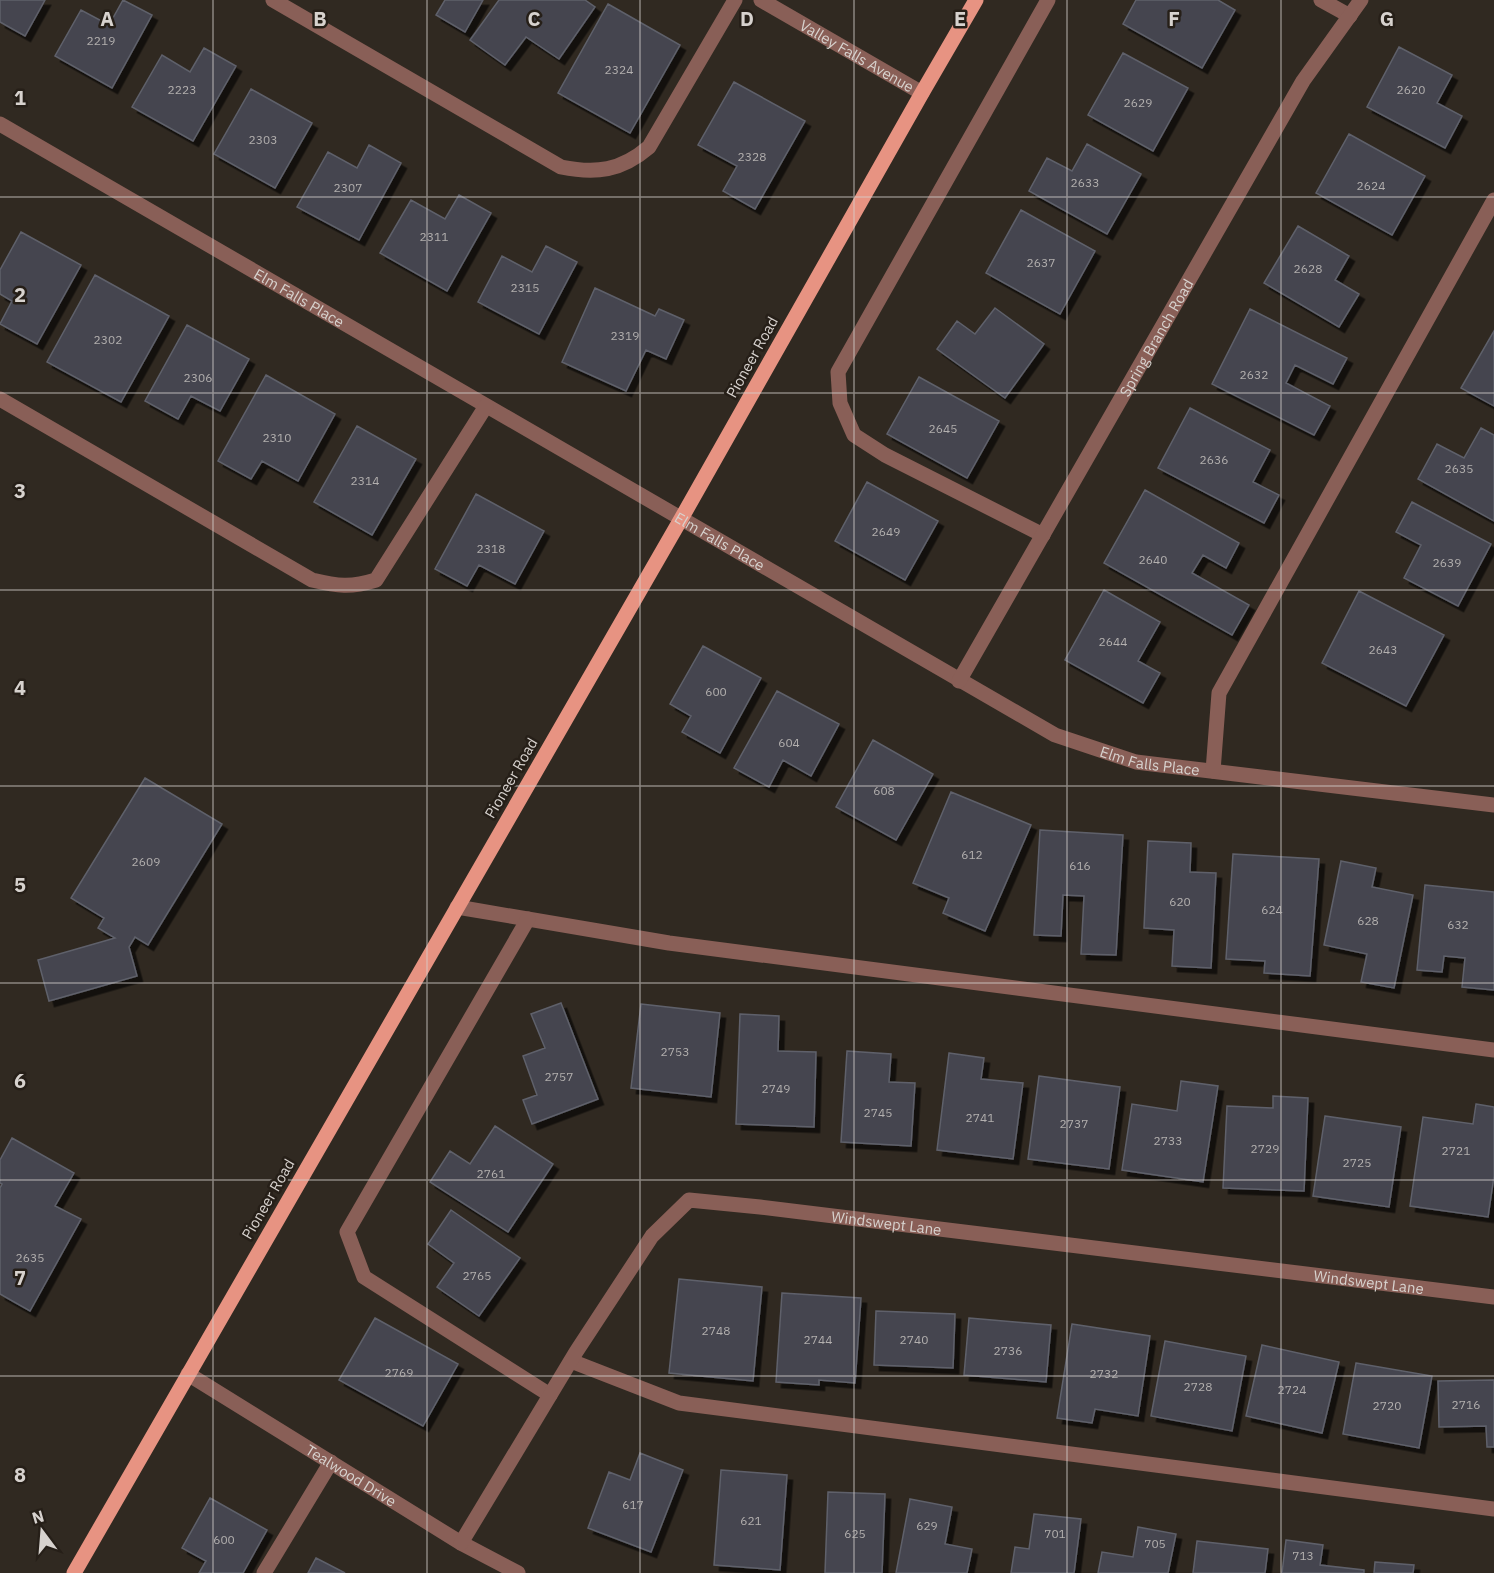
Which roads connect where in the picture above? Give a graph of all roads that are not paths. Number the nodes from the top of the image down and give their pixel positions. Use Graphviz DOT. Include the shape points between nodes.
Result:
graph roads {
  1 [pos="273,0"];
  2 [pos="735,0"];
  3 [pos="761,0"];
  4 [pos="976,0"];
  5 [pos="1048,0"];
  6 [pos="1321,0"];
  7 [pos="1361,0"];
  8 [pos="1350,16"];
  9 [pos="922,93"];
  10 [pos="0,124"];
  11 [pos="1494,200"];
  12 [pos="0,399"];
  13 [pos="486,406"];
  14 [pos="681,519"];
  15 [pos="1043,535"];
  16 [pos="959,681"];
  17 [pos="1213,771"];
  18 [pos="1494,805"];
  19 [pos="457,907"];
  20 [pos="528,919"];
  21 [pos="1494,1050"];
  22 [pos="1494,1297"];
  23 [pos="571,1361"];
  24 [pos="188,1374"];
  25 [pos="550,1395"];
  26 [pos="331,1462"];
  27 [pos="1494,1509"];
  28 [pos="461,1543"];
  29 [pos="74,1573"];
  30 [pos="264,1573"];
  31 [pos="518,1573"];
  1 -- 2 [label="street" via="561,167 582,172 632,161 649,147"];
  3 -- 9 [label="street, Valley Falls Avenue"];
  4 -- 9 [label="main road, Pioneer Road"];
  5 -- 15 [label="street" via="838,372 840,403 854,435 885,455"];
  6 -- 8 [label="street"];
  7 -- 8 [label="street, Spring Branch Road"];
  8 -- 15 [label="street, Spring Branch Road" via="1303,81"];
  9 -- 14 [label="main road, Pioneer Road"];
  10 -- 13 [label="street, Elm Falls Place"];
  11 -- 17 [label="street" via="1220,693"];
  12 -- 13 [label="street" via="312,580 336,586 376,580"];
  13 -- 14 [label="street, Elm Falls Place"];
  14 -- 16 [label="street, Elm Falls Place"];
  14 -- 19 [label="main road, Pioneer Road"];
  15 -- 16 [label="street, Spring Branch Road"];
  16 -- 17 [label="street, Elm Falls Place" via="1055,735 1136,762"];
  17 -- 18 [label="street, Elm Falls Place"];
  19 -- 20 [label="street"];
  19 -- 24 [label="main road, Pioneer Road"];
  20 -- 21 [label="street" via="669,943"];
  20 -- 25 [label="street" via="347,1232 363,1277"];
  22 -- 23 [label="street, Windswept Lane" via="689,1200 652,1236"];
  23 -- 25 [label="street, Windswept Lane"];
  23 -- 27 [label="street" via="678,1403"];
  24 -- 26 [label="street, Tealwood Drive"];
  24 -- 29 [label="main road, Pioneer Road"];
  25 -- 28 [label="street, Windswept Lane"];
  26 -- 28 [label="street, Tealwood Drive"];
  26 -- 30 [label="street"];
  28 -- 31 [label="street, Tealwood Drive"];
}
